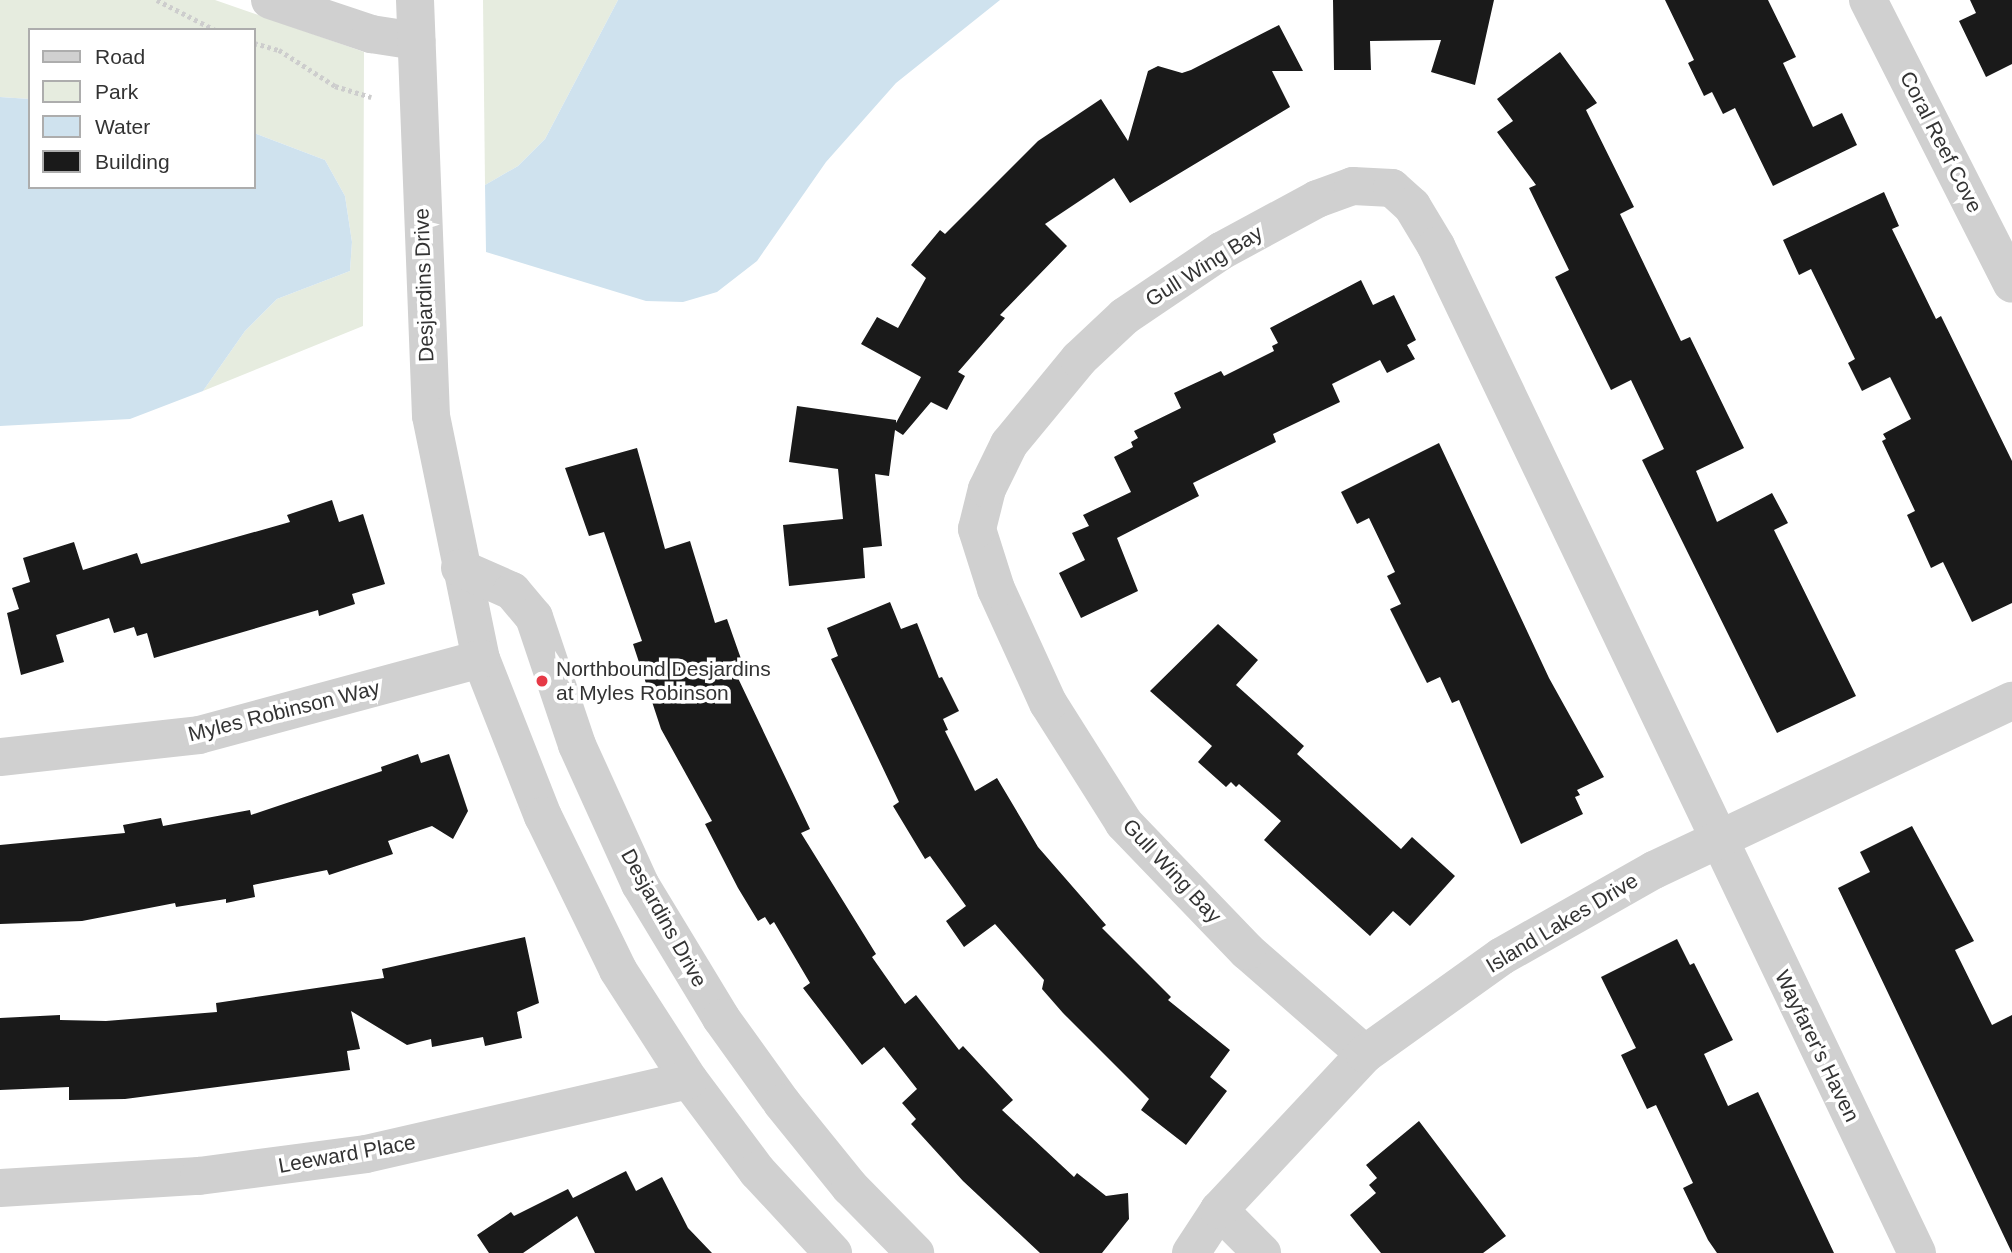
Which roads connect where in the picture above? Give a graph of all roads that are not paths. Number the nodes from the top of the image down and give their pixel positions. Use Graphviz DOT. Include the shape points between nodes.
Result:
graph roads {
  1 [pos="270,0"];
  2 [pos="415,0"];
  3 [pos="1868,0"];
  4 [pos="417,59"];
  5 [pos="2012,284"];
  6 [pos="460,568"];
  7 [pos="481,659"];
  8 [pos="2012,701"];
  9 [pos="0,757"];
  10 [pos="1717,838"];
  11 [pos="1365,1054"];
  12 [pos="689,1080"];
  13 [pos="0,1188"];
  14 [pos="1219,1210"];
  15 [pos="833,1253"];
  16 [pos="915,1253"];
  17 [pos="1191,1253"];
  18 [pos="1262,1253"];
  19 [pos="1917,1253"];
  1 -- 4 [label="street" via="371,34"];
  2 -- 4 [label="street, Desjardins Drive"];
  3 -- 5 [label="street, Coral Reef Cove"];
  4 -- 6 [label="street, Desjardins Drive" via="430,416"];
  6 -- 7 [label="street, Desjardins Drive"];
  6 -- 16 [label="street, Desjardins Drive" via="512,591 534,617 577,745 647,895 721,1018 782,1103 850,1186"];
  7 -- 9 [label="street, Myles Robinson Way" via="199,735"];
  7 -- 12 [label="street, Desjardins Drive" via="543,816 618,970"];
  8 -- 10 [label="street, Island Lakes Drive"];
  10 -- 11 [label="street, Island Lakes Drive" via="1502,956"];
  10 -- 11 [label="street, Gull Wing Bay" via="1437,246 1412,206 1392,188 1353,186 1317,199 1176,278 1079,359 1035,408 1009,444 987,489 977,529 996,589 1048,703 1124,822 1247,951"];
  10 -- 19 [label="street, Wayfarer's Haven"];
  11 -- 14 [label="street, Island Lakes Drive"];
  12 -- 13 [label="street, Leeward Place" via="366,1154 199,1176"];
  12 -- 15 [label="street, Desjardins Drive" via="757,1171"];
  14 -- 17 [label="street, Island Lakes Drive"];
  14 -- 18 [label="street"];
}
